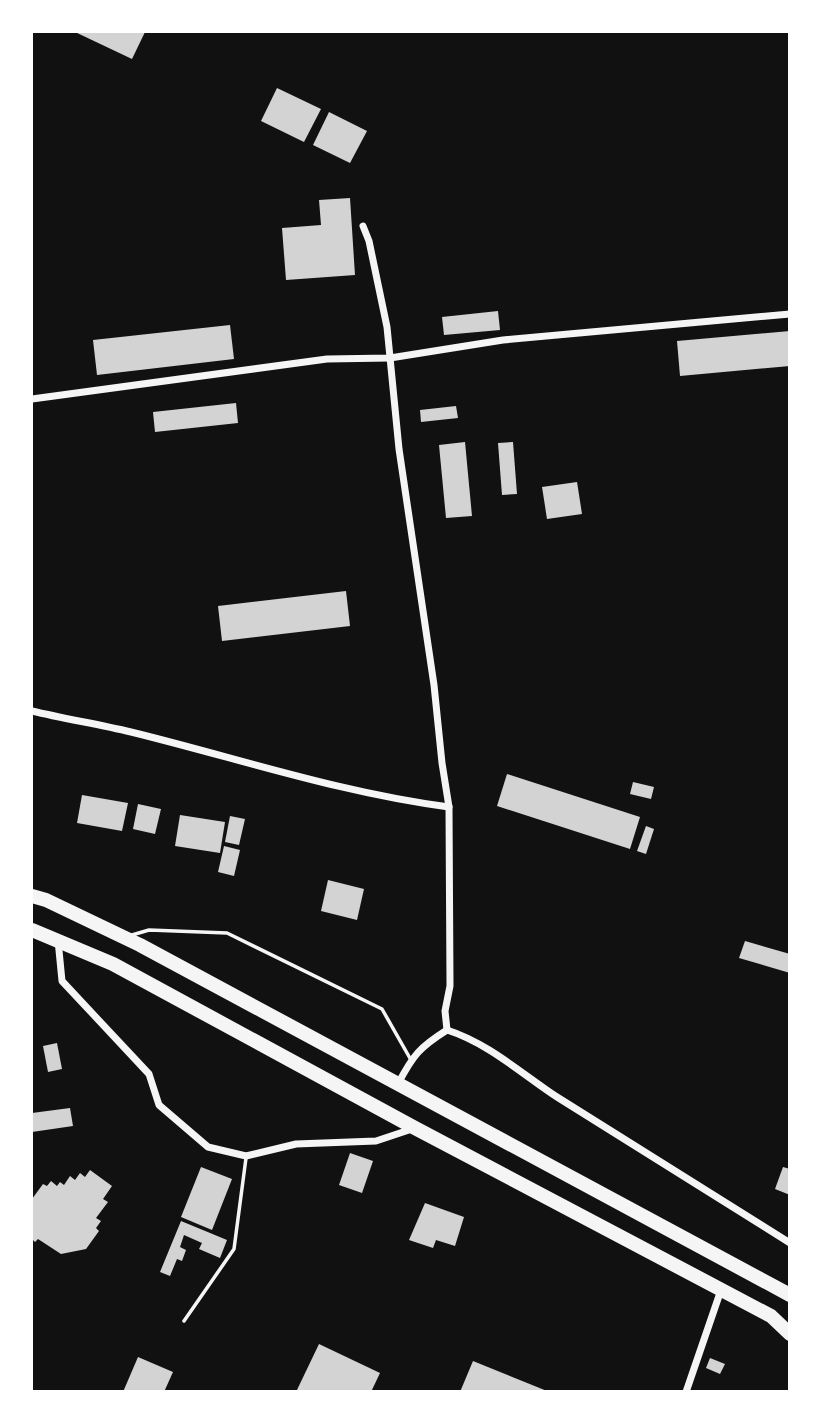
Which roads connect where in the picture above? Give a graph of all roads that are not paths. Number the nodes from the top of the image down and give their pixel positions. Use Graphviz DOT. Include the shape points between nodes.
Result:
graph roads {
  1 [pos="363,226"];
  2 [pos="789,314"];
  3 [pos="390,358"];
  4 [pos="32,400"];
  5 [pos="32,712"];
  6 [pos="449,807"];
  7 [pos="32,896"];
  8 [pos="32,932"];
  9 [pos="125,938"];
  10 [pos="58,939"];
  11 [pos="447,1030"];
  12 [pos="411,1060"];
  13 [pos="398,1084"];
  14 [pos="415,1128"];
  15 [pos="246,1156"];
  16 [pos="789,1243"];
  17 [pos="721,1289"];
  18 [pos="789,1295"];
  19 [pos="184,1321"];
  20 [pos="789,1334"];
  21 [pos="686,1391"];
  1 -- 3 [label="street"];
  2 -- 3 [label="street" via="503,340"];
  3 -- 4 [label="street" via="327,359"];
  3 -- 6 [label="street"];
  5 -- 6 [label="street"];
  6 -- 11 [label="street"];
  7 -- 9 [label="highway"];
  8 -- 10 [label="highway"];
  9 -- 12 [label="lane" via="149,930 227,933 382,1009"];
  9 -- 13 [label="highway"];
  10 -- 14 [label="highway" via="113,964"];
  10 -- 15 [label="street" via="62,981 149,1074 159,1105 208,1147"];
  11 -- 12 [label="street"];
  11 -- 16 [label="street" via="479,1044"];
  12 -- 13 [label="street"];
  13 -- 18 [label="highway"];
  14 -- 15 [label="street" via="376,1141 296,1144"];
  14 -- 17 [label="highway"];
  15 -- 19 [label="lane" via="234,1249"];
  17 -- 20 [label="highway" via="771,1316"];
  17 -- 21 [label="street"];
}
